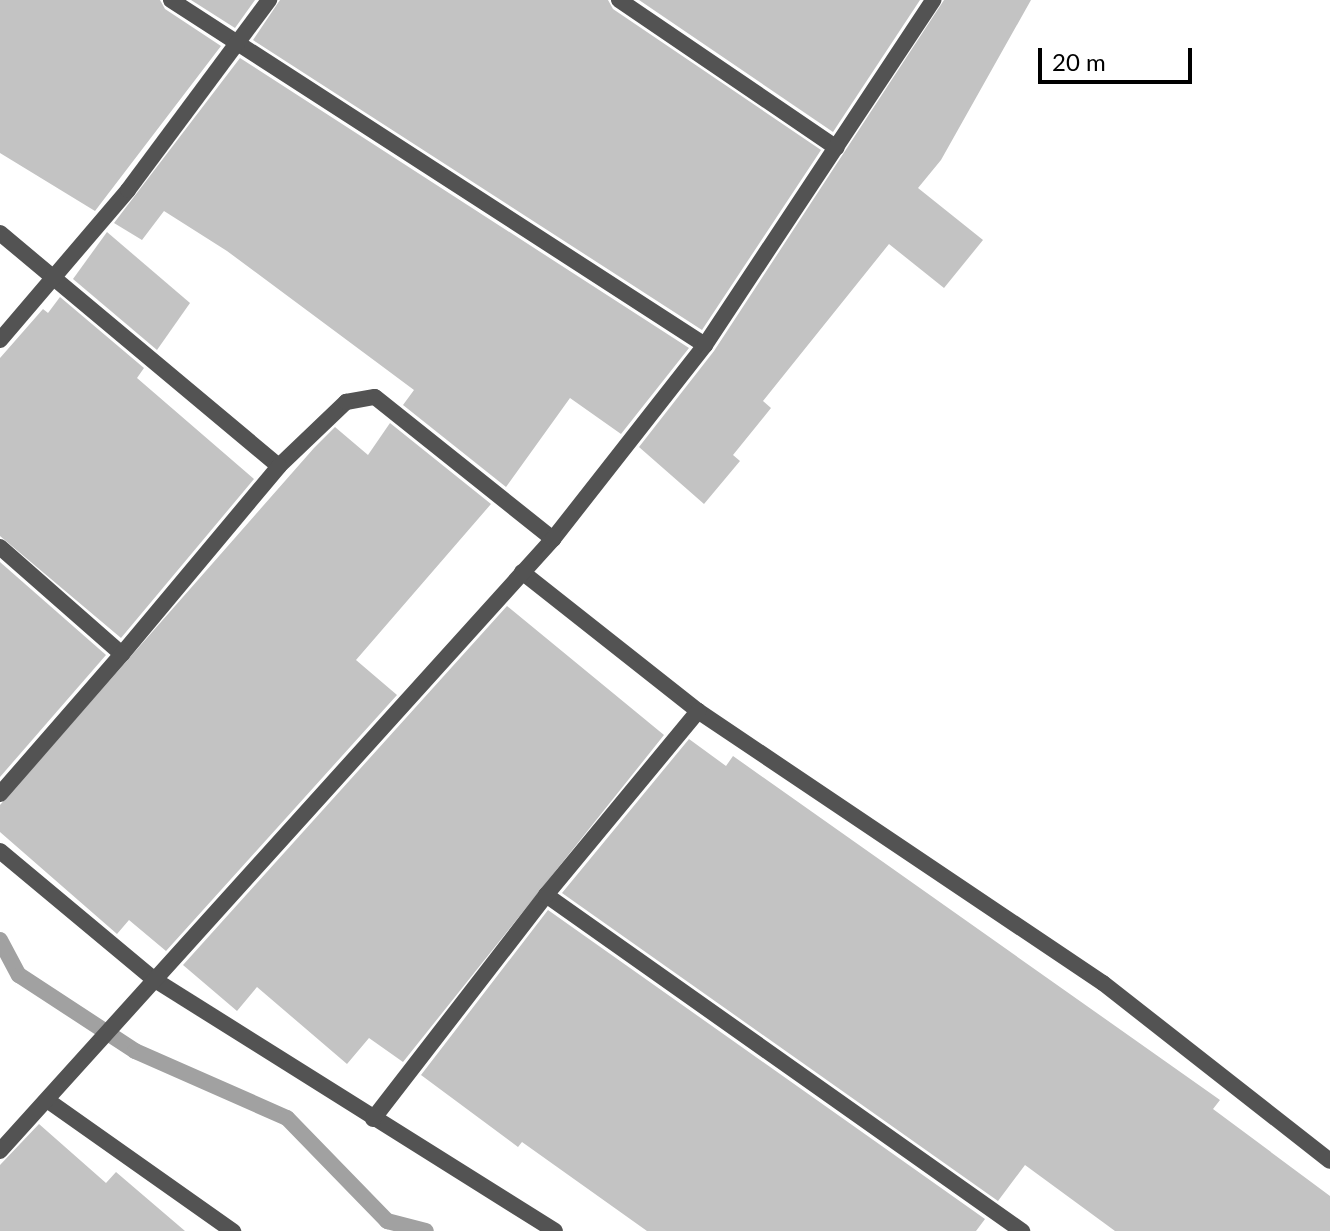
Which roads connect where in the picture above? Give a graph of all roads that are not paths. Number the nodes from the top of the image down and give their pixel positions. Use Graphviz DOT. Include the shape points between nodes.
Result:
graph roads {
  1 [pos="171,0"];
  2 [pos="269,0"];
  3 [pos="619,0"];
  4 [pos="933,0"];
  5 [pos="240,42"];
  6 [pos="837,148"];
  7 [pos="0,233"];
  8 [pos="54,277"];
  9 [pos="0,340"];
  10 [pos="705,345"];
  11 [pos="279,466"];
  12 [pos="553,539"];
  13 [pos="0,547"];
  14 [pos="522,572"];
  15 [pos="122,654"];
  16 [pos="698,711"];
  17 [pos="0,794"];
  18 [pos="0,851"];
  19 [pos="546,895"];
  20 [pos="155,980"];
  21 [pos="47,1100"];
  22 [pos="373,1119"];
  23 [pos="0,1151"];
  24 [pos="1330,1161"];
  25 [pos="224,1228"];
  26 [pos="555,1231"];
  27 [pos="1022,1231"];
  1 -- 5 [label="street"];
  2 -- 5 [label="street"];
  3 -- 6 [label="street"];
  4 -- 6 [label="street"];
  5 -- 8 [label="street" via="128,190"];
  5 -- 10 [label="street"];
  6 -- 10 [label="street"];
  7 -- 8 [label="street"];
  8 -- 9 [label="street"];
  8 -- 11 [label="street"];
  10 -- 12 [label="street"];
  11 -- 12 [label="street" via="346,402 375,397"];
  11 -- 15 [label="street"];
  12 -- 14 [label="street"];
  13 -- 15 [label="street"];
  14 -- 16 [label="street"];
  14 -- 20 [label="street"];
  15 -- 17 [label="street"];
  16 -- 19 [label="street"];
  16 -- 24 [label="street" via="1103,983"];
  18 -- 20 [label="street"];
  19 -- 22 [label="street"];
  19 -- 27 [label="street"];
  20 -- 21 [label="street"];
  20 -- 22 [label="street"];
  21 -- 23 [label="street"];
  21 -- 25 [label="street"];
  22 -- 26 [label="street"];
}
